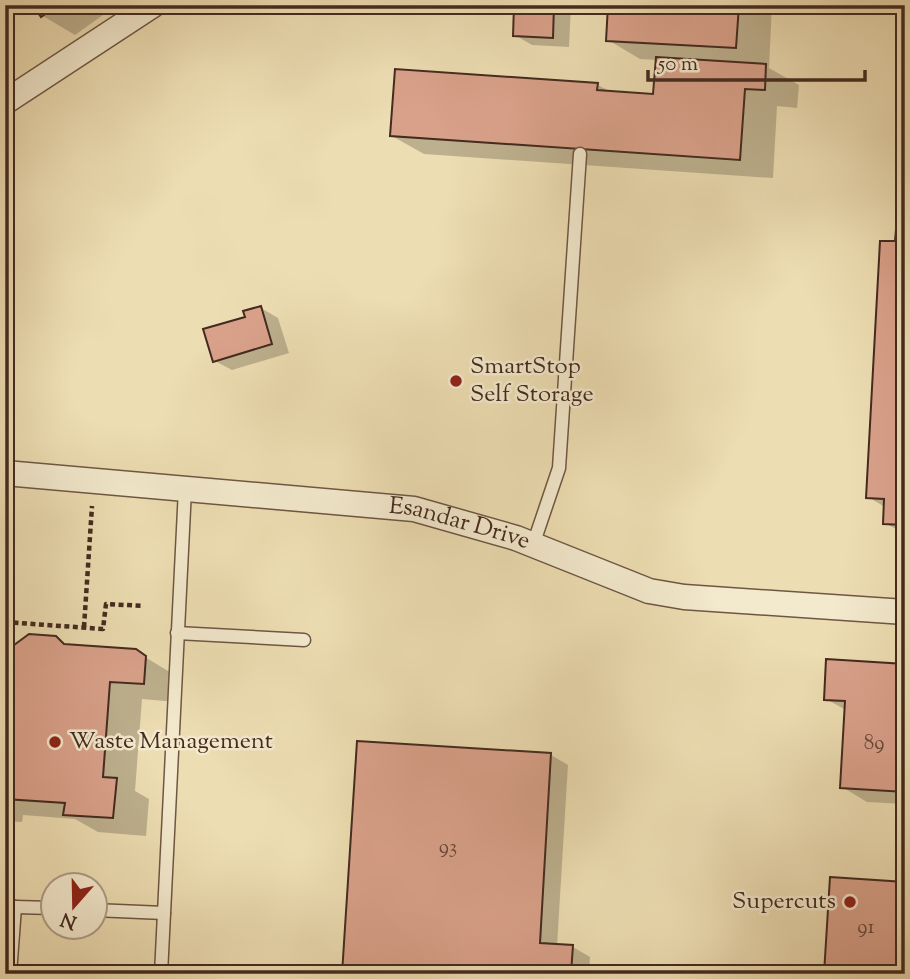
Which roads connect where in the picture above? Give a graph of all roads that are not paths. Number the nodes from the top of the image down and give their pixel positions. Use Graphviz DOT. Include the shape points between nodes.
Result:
graph roads {
  1 [pos="153,5"];
  2 [pos="5,102"];
  3 [pos="580,154"];
  4 [pos="5,473"];
  5 [pos="185,489"];
  6 [pos="533,545"];
  7 [pos="905,612"];
  8 [pos="177,633"];
  9 [pos="304,640"];
  10 [pos="10,906"];
  11 [pos="38,907"];
  12 [pos="108,911"];
  13 [pos="164,913"];
  14 [pos="10,974"];
  15 [pos="161,974"];
  1 -- 2 [label="street"];
  3 -- 6 [label="lane" via="559,468"];
  4 -- 5 [label="street, Esandar Drive"];
  5 -- 6 [label="street, Esandar Drive" via="414,509"];
  5 -- 8 [label="lane"];
  6 -- 7 [label="street, Esandar Drive" via="649,591"];
  8 -- 9 [label="lane"];
  8 -- 13 [label="lane"];
  10 -- 11 [label="lane"];
  10 -- 14 [label="lane"];
  12 -- 13 [label="lane"];
  13 -- 15 [label="lane"];
}
